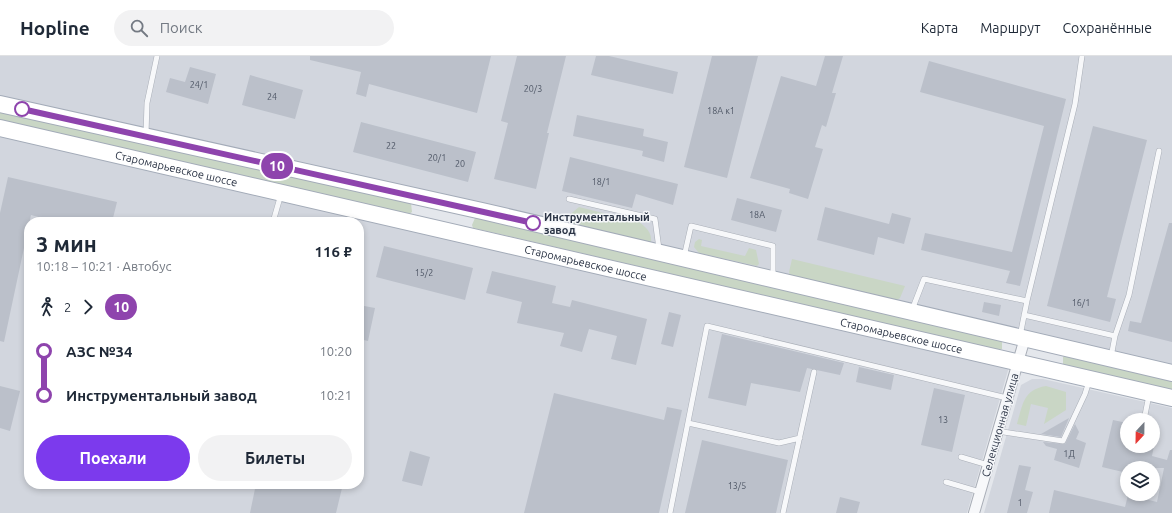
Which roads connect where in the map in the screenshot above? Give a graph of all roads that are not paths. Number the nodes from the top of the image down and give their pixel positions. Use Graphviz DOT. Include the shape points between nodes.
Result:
graph roads {
  1 [pos="157,56"];
  2 [pos="1082,56"];
  3 [pos="0,104"];
  4 [pos="0,128"];
  5 [pos="145,137"];
  6 [pos="1159,151"];
  7 [pos="282,192"];
  8 [pos="569,199"];
  9 [pos="453,204"];
  10 [pos="275,217"];
  11 [pos="447,230"];
  12 [pos="660,252"];
  13 [pos="684,258"];
  14 [pos="773,279"];
  15 [pos="1027,301"];
  16 [pos="911,311"];
  17 [pos="1024,315"];
  18 [pos="1116,336"];
  19 [pos="1022,337"];
  20 [pos="1111,358"];
  21 [pos="1018,363"];
  22 [pos="814,372"];
  23 [pos="1172,373"];
  24 [pos="1090,378"];
  25 [pos="1149,392"];
  26 [pos="1007,398"];
  27 [pos="1172,398"];
  28 [pos="1145,413"];
  29 [pos="688,423"];
  30 [pos="997,431"];
  31 [pos="800,438"];
  32 [pos="961,457"];
  33 [pos="988,465"];
  34 [pos="946,482"];
  35 [pos="980,492"];
  36 [pos="670,513"];
  37 [pos="783,513"];
  38 [pos="974,513"];
  1 -- 5 [label="lane" via="147,103"];
  2 -- 15 [label="lane" via="1075,104"];
  3 -- 5 [label="main road"];
  4 -- 7 [label="main road, Старомарьевское шоссе"];
  5 -- 9 [label="main road"];
  6 -- 18 [label="lane" via="1129,295"];
  7 -- 10 [label="lane"];
  7 -- 11 [label="main road, Старомарьевское шоссе"];
  8 -- 12 [label="lane" via="655,219"];
  9 -- 11 [label="main road"];
  9 -- 12 [label="main road"];
  11 -- 21 [label="main road, Старомарьевское шоссе"];
  12 -- 13 [label="main road"];
  13 -- 14 [label="main road"];
  13 -- 14 [label="lane" via="691,226 773,246"];
  14 -- 16 [label="main road"];
  15 -- 16 [label="lane" via="924,279"];
  15 -- 17 [label="lane"];
  16 -- 19 [label="main road"];
  17 -- 18 [label="lane"];
  17 -- 19 [label="lane"];
  18 -- 20 [label="lane"];
  19 -- 20 [label="main road"];
  19 -- 21 [label="street, Селекционная улица"];
  20 -- 23 [label="main road"];
  21 -- 24 [label="main road, Старомарьевское шоссе"];
  21 -- 26 [label="street, Селекционная улица"];
  22 -- 31 [label="lane"];
  24 -- 25 [label="main road, Старомарьевское шоссе"];
  24 -- 30 [label="lane" via="1063,441"];
  25 -- 27 [label="main road, Старомарьевское шоссе"];
  25 -- 28 [label="lane"];
  26 -- 29 [label="lane" via="707,326"];
  26 -- 30 [label="street, Селекционная улица"];
  29 -- 31 [label="lane" via="779,443"];
  29 -- 36 [label="lane"];
  30 -- 33 [label="street, Селекционная улица"];
  31 -- 37 [label="lane"];
  32 -- 33 [label="lane"];
  33 -- 35 [label="street, Селекционная улица"];
  34 -- 35 [label="lane"];
  35 -- 38 [label="street, Селекционная улица"];
}
